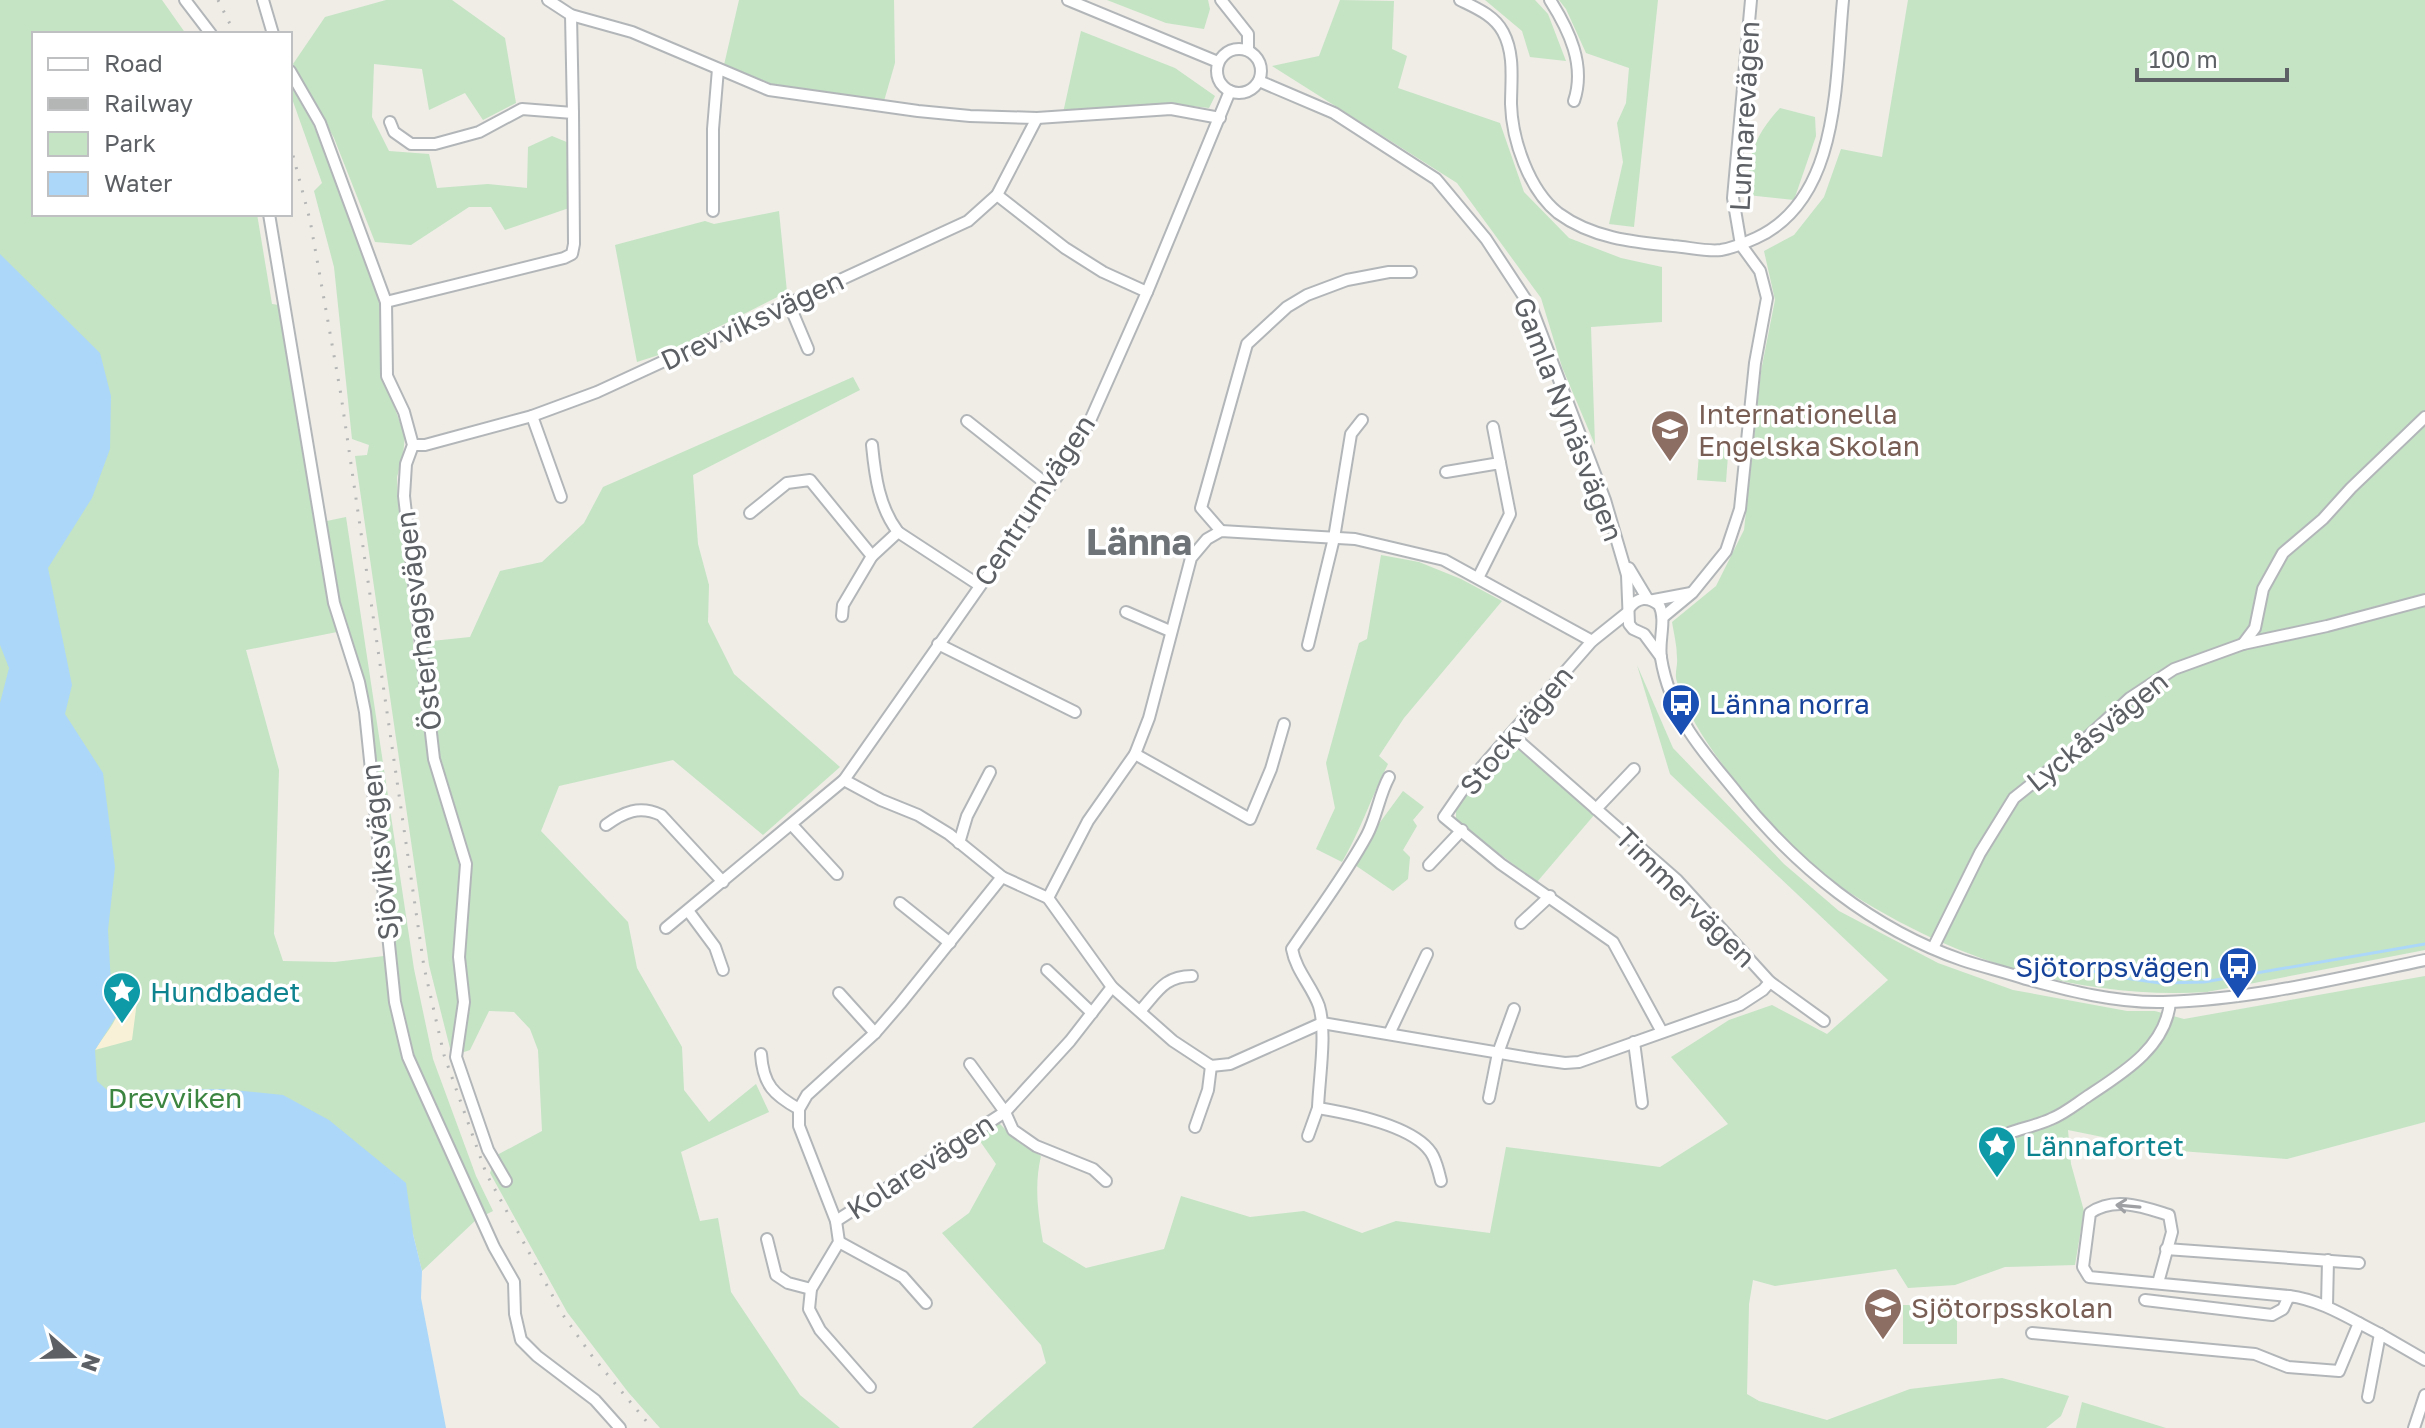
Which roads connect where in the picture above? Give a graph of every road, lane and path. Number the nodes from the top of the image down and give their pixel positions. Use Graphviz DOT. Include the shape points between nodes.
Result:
graph roads {
  1 [pos="185,0"];
  2 [pos="263,0"];
  3 [pos="548,0"];
  4 [pos="1068,0"];
  5 [pos="1221,0"];
  6 [pos="1460,0"];
  7 [pos="1550,0"];
  8 [pos="1751,0"];
  9 [pos="1843,0"];
  10 [pos="571,15"];
  11 [pos="209,32"];
  12 [pos="272,32"];
  13 [pos="1248,50"];
  14 [pos="1218,62"];
  15 [pos="718,69"];
  16 [pos="292,74"];
  17 [pos="1259,81"];
  18 [pos="1230,91"];
  19 [pos="1574,101"];
  20 [pos="573,113"];
  21 [pos="1037,118"];
  22 [pos="1220,118"];
  23 [pos="390,122"];
  24 [pos="997,195"];
  25 [pos="713,211"];
  26 [pos="269,216"];
  27 [pos="1741,245"];
  28 [pos="1411,272"];
  29 [pos="1147,292"];
  30 [pos="386,302"];
  31 [pos="789,304"];
  32 [pos="808,349"];
  33 [pos="532,416"];
  34 [pos="2425,417"];
  35 [pos="1362,420"];
  36 [pos="967,421"];
  37 [pos="1493,427"];
  38 [pos="413,445"];
  39 [pos="872,445"];
  40 [pos="1500,463"];
  41 [pos="1446,472"];
  42 [pos="1049,486"];
  43 [pos="561,497"];
  44 [pos="750,513"];
  45 [pos="1221,531"];
  46 [pos="898,532"];
  47 [pos="1334,538"];
  48 [pos="1621,552"];
  49 [pos="872,556"];
  50 [pos="1478,578"];
  51 [pos="979,585"];
  52 [pos="1692,593"];
  53 [pos="1650,599"];
  54 [pos="2425,600"];
  55 [pos="1628,611"];
  56 [pos="1126,612"];
  57 [pos="842,616"];
  58 [pos="1662,621"];
  59 [pos="1633,629"];
  60 [pos="1170,631"];
  61 [pos="1606,631"];
  62 [pos="1644,634"];
  63 [pos="1592,641"];
  64 [pos="938,644"];
  65 [pos="2243,644"];
  66 [pos="1308,645"];
  67 [pos="1661,657"];
  68 [pos="1075,712"];
  69 [pos="1284,724"];
  70 [pos="1512,735"];
  71 [pos="1135,754"];
  72 [pos="1634,769"];
  73 [pos="990,772"];
  74 [pos="1389,777"];
  75 [pos="844,780"];
  76 [pos="1596,809"];
  77 [pos="606,825"];
  78 [pos="792,825"];
  79 [pos="1462,830"];
  80 [pos="959,843"];
  81 [pos="1429,865"];
  82 [pos="837,874"];
  83 [pos="1002,877"];
  84 [pos="723,882"];
  85 [pos="1550,896"];
  86 [pos="1048,898"];
  87 [pos="900,903"];
  88 [pos="689,912"];
  89 [pos="1521,923"];
  90 [pos="666,928"];
  91 [pos="950,943"];
  92 [pos="1933,948"];
  93 [pos="1427,954"];
  94 [pos="2425,960"];
  95 [pos="723,970"];
  96 [pos="1047,970"];
  97 [pos="1192,976"];
  98 [pos="1112,987"];
  99 [pos="1768,989"];
  100 [pos="839,993"];
  101 [pos="2170,1002"];
  102 [pos="1514,1009"];
  103 [pos="1141,1010"];
  104 [pos="1092,1013"];
  105 [pos="1824,1021"];
  106 [pos="1322,1023"];
  107 [pos="1662,1032"];
  108 [pos="875,1033"];
  109 [pos="1389,1034"];
  110 [pos="1634,1042"];
  111 [pos="1498,1053"];
  112 [pos="761,1054"];
  113 [pos="970,1064"];
  114 [pos="1211,1066"];
  115 [pos="1489,1098"];
  116 [pos="1642,1103"];
  117 [pos="1318,1108"];
  118 [pos="799,1109"];
  119 [pos="1005,1112"];
  120 [pos="1195,1127"];
  121 [pos="2009,1133"];
  122 [pos="1308,1136"];
  123 [pos="506,1181"];
  124 [pos="1106,1181"];
  125 [pos="1441,1181"];
  126 [pos="836,1221"];
  127 [pos="767,1239"];
  128 [pos="839,1242"];
  129 [pos="2166,1249"];
  130 [pos="2328,1260"];
  131 [pos="2359,1263"];
  132 [pos="2158,1283"];
  133 [pos="811,1289"];
  134 [pos="2289,1296"];
  135 [pos="2145,1300"];
  136 [pos="926,1303"];
  137 [pos="2327,1306"];
  138 [pos="2359,1323"];
  139 [pos="2032,1333"];
  140 [pos="2380,1334"];
  141 [pos="2425,1360"];
  142 [pos="870,1387"];
  143 [pos="2425,1395"];
  144 [pos="2368,1397"];
  145 [pos="620,1428"];
  146 [pos="2414,1428"];
  1 -- 11 [label="street"];
  2 -- 12 [label="street"];
  3 -- 10 [label="street"];
  4 -- 14 [label="street"];
  5 -- 13 [label="street" via="1248,34"];
  6 -- 27 [label="street" via="1487,14 1503,32 1522,162 1540,195 1558,213 1615,240 1719,250"];
  7 -- 19 [label="street" via="1577,58 1580,84"];
  8 -- 27 [label="street, Lunnarevägen" via="1733,198"];
  9 -- 27 [label="street" via="1828,141 1811,187 1773,230"];
  10 -- 15 [label="street" via="632,32"];
  10 -- 20 [label="street"];
  13 -- 14 [label="street" via="1228,52"];
  13 -- 17 [label="street" via="1259,60"];
  14 -- 18 [label="street" via="1218,79"];
  15 -- 21 [label="street" via="769,90 918,111"];
  15 -- 25 [label="street"];
  16 -- 30 [label="street, Österhagsvägen" via="320,123"];
  17 -- 18 [label="street" via="1246,92"];
  17 -- 48 [label="street, Gamla Nynäsvägen" via="1334,113 1436,179 1486,239 1532,309"];
  18 -- 22 [label="street, Centrumvägen"];
  20 -- 23 [label="street" via="522,109 479,132 435,144 411,144 394,132"];
  20 -- 30 [label="street" via="572,254"];
  21 -- 22 [label="street" via="1171,109"];
  21 -- 24 [label="street, Drevviksvägen"];
  22 -- 29 [label="street, Centrumvägen"];
  24 -- 29 [label="street" via="1103,272"];
  24 -- 31 [label="street, Drevviksvägen" via="968,221"];
  26 -- 145 [label="street, Sjöviksvägen" via="334,603 365,712 395,1002 408,1057 514,1282 521,1340 595,1400"];
  27 -- 52 [label="street, Lunnarevägen" via="1760,271 1767,298 1740,509 1726,551"];
  28 -- 45 [label="street" via="1347,280 1307,295 1247,344 1201,508"];
  29 -- 42 [label="street, Centrumvägen" via="1089,423"];
  30 -- 38 [label="street, Österhagsvägen" via="387,376"];
  31 -- 32 [label="street"];
  31 -- 33 [label="street, Drevviksvägen"];
  33 -- 38 [label="street, Drevviksvägen"];
  33 -- 43 [label="street"];
  34 -- 65 [label="street" via="2283,553 2261,593 2255,628"];
  35 -- 47 [label="street" via="1351,434"];
  36 -- 42 [label="street"];
  37 -- 40 [label="street"];
  38 -- 123 [label="street, Österhagsvägen" via="404,496 434,759 466,864 459,957 464,1002 456,1057 488,1150"];
  39 -- 46 [label="street" via="886,517"];
  40 -- 41 [label="street"];
  40 -- 50 [label="street" via="1510,514"];
  42 -- 51 [label="street, Centrumvägen"];
  44 -- 49 [label="street" via="787,483 810,480"];
  45 -- 47 [label="street"];
  45 -- 60 [label="street" via="1191,558"];
  46 -- 49 [label="street"];
  46 -- 51 [label="street"];
  47 -- 50 [label="street" via="1444,560"];
  47 -- 66 [label="street"];
  48 -- 53 [label="street, Gamla Nynäsvägen"];
  48 -- 55 [label="street, Gamla Nynäsvägen"];
  49 -- 57 [label="street" via="843,605"];
  50 -- 63 [label="street"];
  51 -- 64 [label="street, Centrumvägen"];
  52 -- 53 [label="street"];
  52 -- 58 [label="street, Lunnarevägen"];
  53 -- 55 [label="street" via="1633,602"];
  53 -- 58 [label="street, Gamla Nynäsvägen" via="1659,605"];
  54 -- 65 [label="street, Lyckåsvägen"];
  55 -- 59 [label="street, Gamla Nynäsvägen"];
  55 -- 61 [label="street, Stockvägen"];
  56 -- 60 [label="street"];
  58 -- 62 [label="street"];
  58 -- 67 [label="street, Gamla Nynäsvägen"];
  59 -- 61 [label="street"];
  59 -- 62 [label="street, Gamla Nynäsvägen"];
  60 -- 71 [label="street"];
  61 -- 63 [label="street, Stockvägen"];
  62 -- 67 [label="street, Gamla Nynäsvägen"];
  63 -- 70 [label="street, Stockvägen"];
  64 -- 68 [label="street"];
  64 -- 75 [label="street, Centrumvägen"];
  65 -- 92 [label="street, Lyckåsvägen" via="2174,669 2130,698 2014,798"];
  67 -- 92 [label="street, Gamla Nynäsvägen" via="1689,730 1789,852 1862,911"];
  69 -- 71 [label="street" via="1250,819"];
  70 -- 76 [label="street, Timmervägen"];
  70 -- 79 [label="street, Stockvägen" via="1444,817"];
  71 -- 86 [label="street" via="1088,821"];
  72 -- 76 [label="street, Timmervägen"];
  73 -- 80 [label="street"];
  74 -- 106 [label="street" via="1365,838 1292,949"];
  75 -- 78 [label="street, Centrumvägen"];
  75 -- 80 [label="street" via="918,815"];
  76 -- 99 [label="street, Timmervägen" via="1677,880"];
  77 -- 84 [label="street" via="622,813 650,810 661,815"];
  78 -- 82 [label="street"];
  78 -- 84 [label="street, Centrumvägen"];
  79 -- 81 [label="street, Stockvägen"];
  79 -- 85 [label="street, Stockvägen"];
  80 -- 83 [label="street"];
  83 -- 86 [label="street"];
  83 -- 91 [label="street"];
  84 -- 88 [label="street, Centrumvägen"];
  85 -- 89 [label="street"];
  85 -- 107 [label="street, Stockvägen" via="1613,942"];
  86 -- 98 [label="street"];
  87 -- 91 [label="street"];
  88 -- 90 [label="street, Centrumvägen"];
  88 -- 95 [label="street" via="715,947"];
  91 -- 108 [label="street"];
  92 -- 101 [label="street, Gamla Nynäsvägen" via="2071,991"];
  93 -- 109 [label="street"];
  94 -- 101 [label="street, Gamla Nynäsvägen" via="2266,991"];
  96 -- 104 [label="street"];
  97 -- 103 [label="street" via="1167,981"];
  98 -- 103 [label="street"];
  98 -- 104 [label="street, Kolarevägen"];
  99 -- 105 [label="street"];
  99 -- 107 [label="street, Timmervägen" via="1740,1005"];
  100 -- 108 [label="street"];
  101 -- 121 [label="street" via="2161,1033 2118,1076 2052,1119"];
  102 -- 111 [label="street"];
  103 -- 114 [label="street" via="1173,1041"];
  104 -- 119 [label="street, Kolarevägen"];
  106 -- 109 [label="street, Timmervägen"];
  106 -- 114 [label="street" via="1230,1064"];
  106 -- 117 [label="street"];
  107 -- 110 [label="street, Timmervägen"];
  108 -- 118 [label="street" via="807,1095"];
  109 -- 111 [label="street, Timmervägen"];
  110 -- 111 [label="street, Timmervägen" via="1579,1062"];
  110 -- 116 [label="street"];
  111 -- 115 [label="street"];
  112 -- 118 [label="street" via="762,1071 775,1096"];
  113 -- 119 [label="street, Kolarevägen"];
  114 -- 120 [label="street"];
  117 -- 122 [label="street"];
  117 -- 125 [label="street" via="1378,1120 1417,1140 1432,1154"];
  118 -- 126 [label="street" via="799,1126"];
  119 -- 124 [label="street" via="1013,1130 1036,1146 1093,1169"];
  119 -- 126 [label="street, Kolarevägen"];
  126 -- 128 [label="street"];
  127 -- 133 [label="street" via="776,1275"];
  128 -- 133 [label="street"];
  128 -- 136 [label="street" via="903,1277"];
  129 -- 130 [label="street"];
  129 -- 132 [label="street"];
  129 -- 132 [label="street, one-way" via="2172,1232 2169,1215 2133,1204 2103,1205 2090,1213 2083,1267 2089,1277"];
  130 -- 131 [label="street"];
  130 -- 137 [label="street"];
  132 -- 134 [label="street"];
  133 -- 142 [label="street" via="809,1309 820,1330"];
  134 -- 135 [label="street" via="2283,1309 2272,1315"];
  134 -- 137 [label="street"];
  137 -- 138 [label="street"];
  138 -- 139 [label="street" via="2339,1371 2288,1367 2255,1354"];
  138 -- 140 [label="street"];
  140 -- 141 [label="street"];
  140 -- 144 [label="street"];
  143 -- 146 [label="street"];
}
